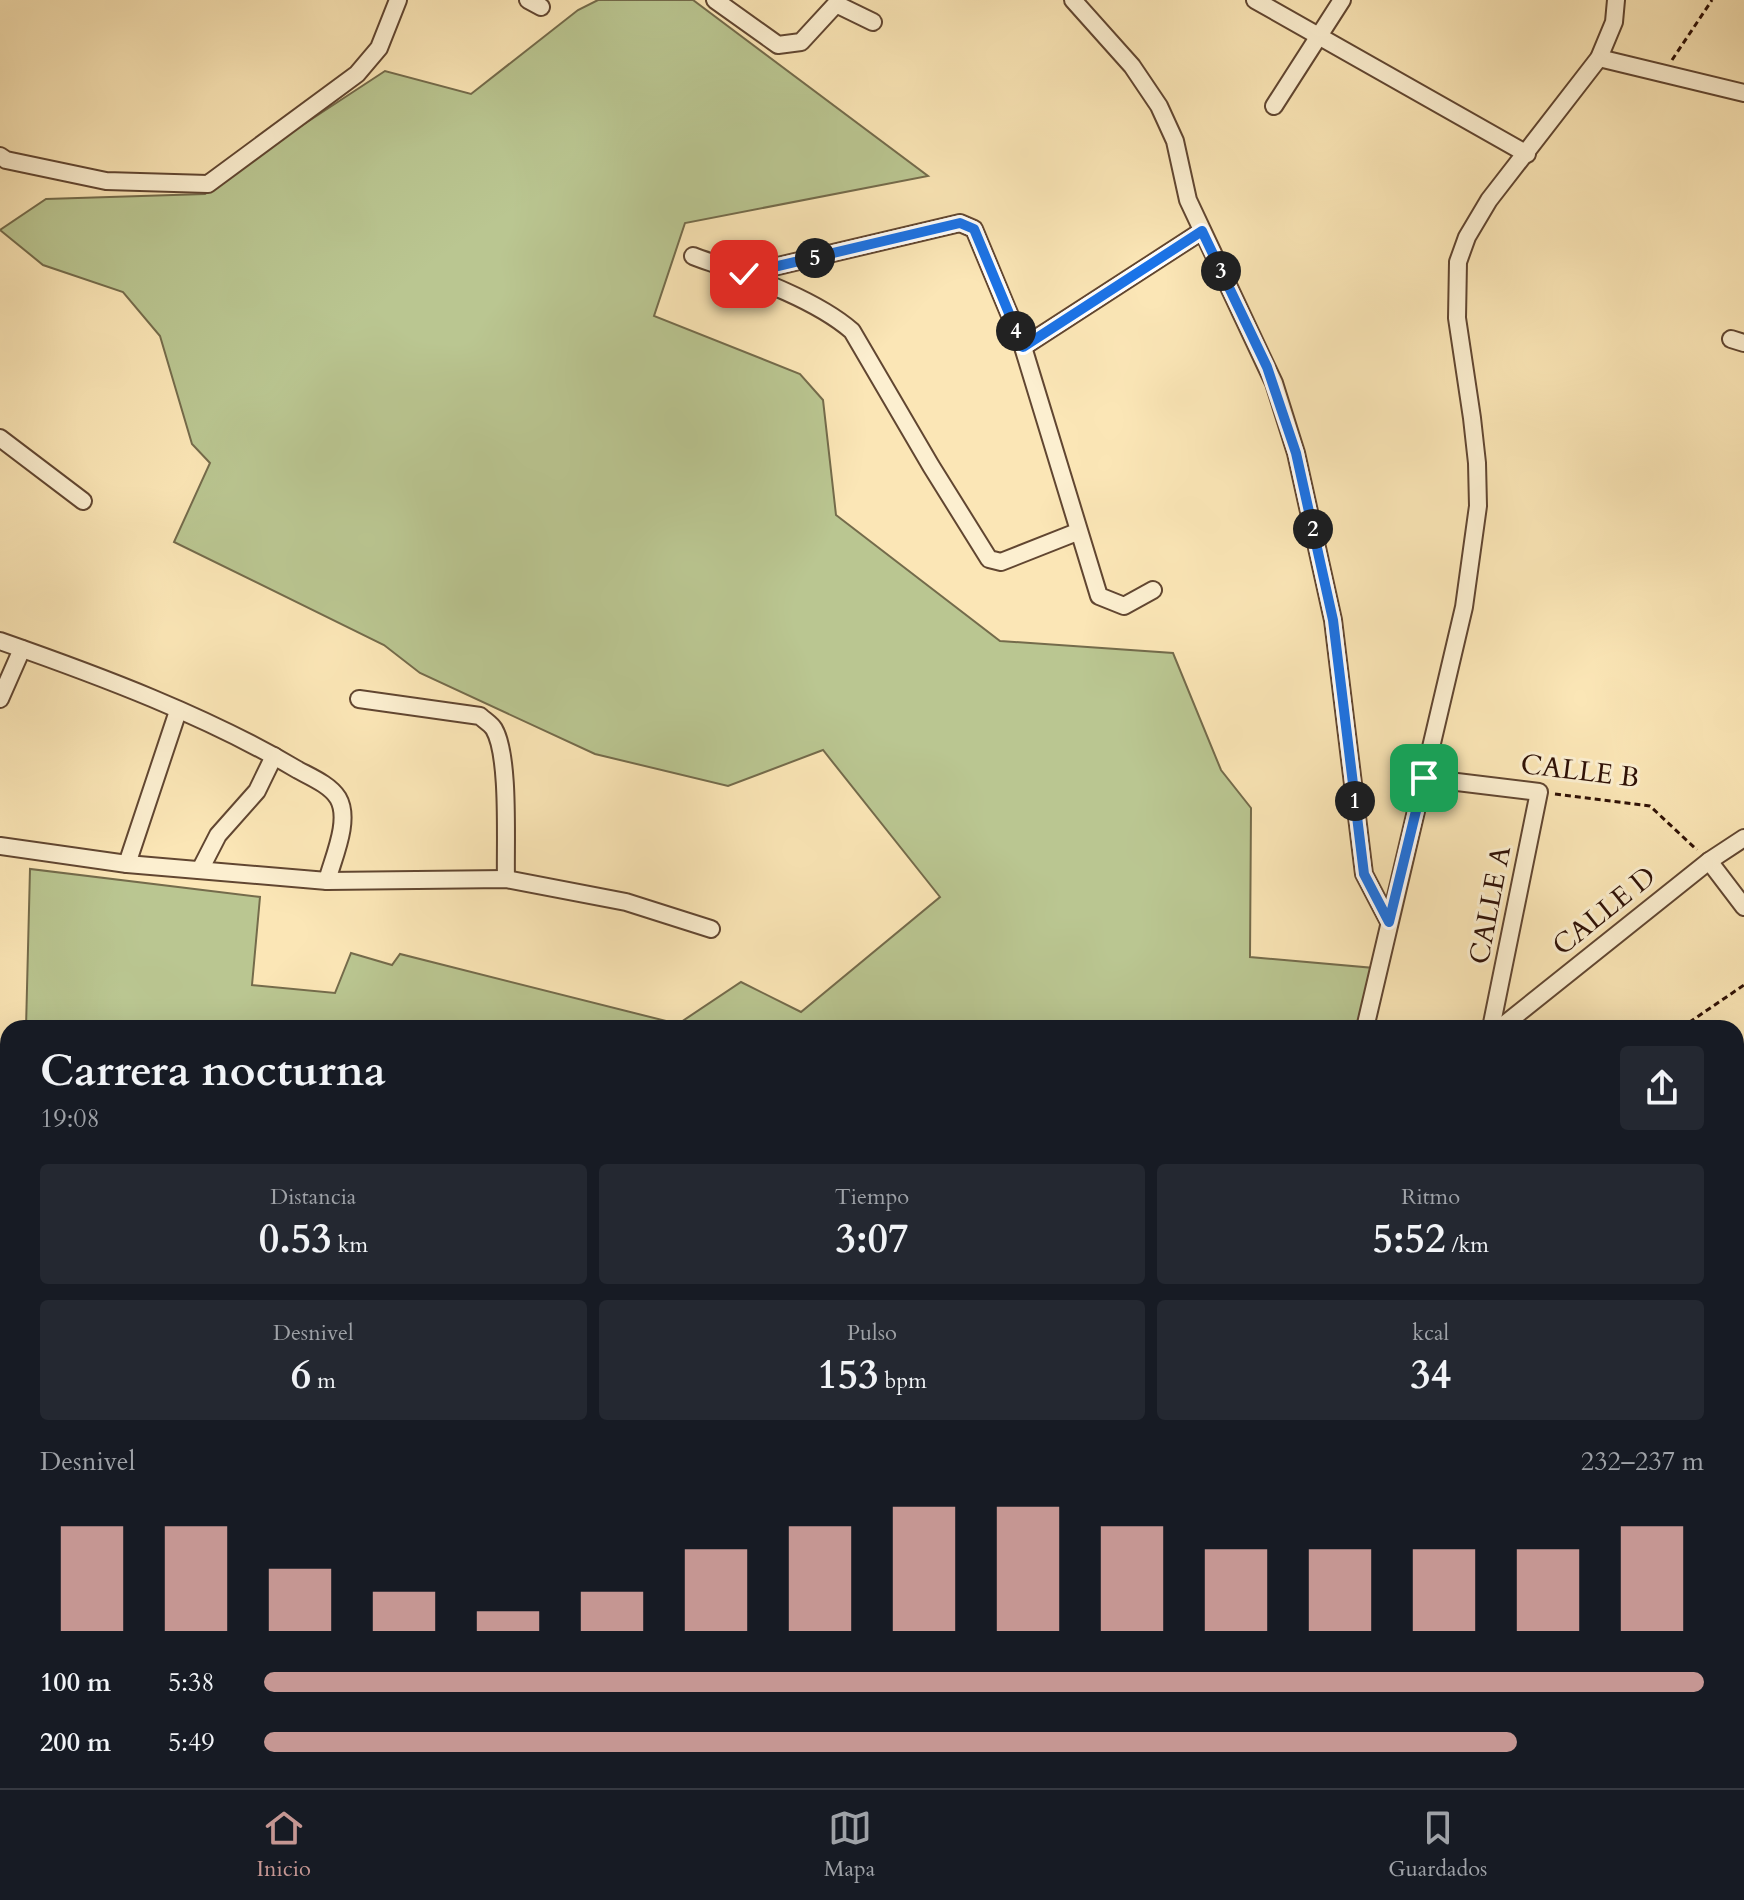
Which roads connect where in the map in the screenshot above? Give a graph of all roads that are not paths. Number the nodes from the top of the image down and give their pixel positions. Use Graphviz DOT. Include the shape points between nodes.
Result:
graph roads {
  1 [pos="398,0"];
  2 [pos="715,0"];
  3 [pos="1073,0"];
  4 [pos="1255,0"];
  5 [pos="1342,0"];
  6 [pos="1616,0"];
  7 [pos="873,22"];
  8 [pos="1318,36"];
  9 [pos="1599,58"];
  10 [pos="1744,93"];
  11 [pos="1274,106"];
  12 [pos="1527,154"];
  13 [pos="0,156"];
  14 [pos="1202,231"];
  15 [pos="693,256"];
  16 [pos="744,274"];
  17 [pos="1023,347"];
  18 [pos="0,438"];
  19 [pos="83,501"];
  20 [pos="1077,532"];
  21 [pos="1153,590"];
  22 [pos="0,641"];
  23 [pos="22,649"];
  24 [pos="0,699"];
  25 [pos="359,699"];
  26 [pos="178,711"];
  27 [pos="274,756"];
  28 [pos="1424,778"];
  29 [pos="1539,792"];
  30 [pos="1744,838"];
  31 [pos="0,846"];
  32 [pos="1709,861"];
  33 [pos="127,864"];
  34 [pos="200,870"];
  35 [pos="506,879"];
  36 [pos="327,881"];
  37 [pos="1744,907"];
  38 [pos="1389,922"];
  39 [pos="711,929"];
  40 [pos="1367,1020"];
  41 [pos="1493,1020"];
  42 [pos="1510,1020"];
  1 -- 13 [label="street" via="379,48 357,74 208,184 106,181"];
  2 -- 7 [label="street" via="778,45 801,42 836,4"];
  3 -- 14 [label="street" via="1132,66 1159,106"];
  4 -- 8 [label="street"];
  5 -- 8 [label="street"];
  6 -- 9 [label="street" via="1614,22"];
  8 -- 11 [label="street"];
  8 -- 12 [label="street"];
  9 -- 10 [label="street"];
  9 -- 12 [label="street"];
  12 -- 28 [label="street" via="1489,200 1458,262 1457,318 1478,506 1464,607"];
  14 -- 17 [label="street"];
  14 -- 38 [label="street" via="1267,367 1296,453 1333,620 1364,874"];
  15 -- 16 [label="street"];
  16 -- 17 [label="street" via="960,223 974,229"];
  16 -- 20 [label="street" via="852,331 989,559 1001,562"];
  17 -- 20 [label="street"];
  18 -- 19 [label="street"];
  20 -- 21 [label="street" via="1099,596 1124,606"];
  22 -- 23 [label="street"];
  23 -- 24 [label="street"];
  23 -- 26 [label="street"];
  25 -- 35 [label="street" via="480,716 494,728 504,784"];
  26 -- 27 [label="street"];
  26 -- 33 [label="street"];
  27 -- 34 [label="street" via="257,791 218,835"];
  27 -- 36 [label="street" via="337,795 342,822"];
  28 -- 29 [label="street, CALLE B"];
  28 -- 38 [label="street"];
  29 -- 41 [label="street, CALLE A"];
  30 -- 32 [label="street, CALLE D"];
  31 -- 33 [label="street"];
  32 -- 37 [label="street"];
  32 -- 42 [label="street, CALLE D"];
  33 -- 34 [label="street"];
  34 -- 36 [label="street"];
  35 -- 36 [label="street"];
  35 -- 39 [label="street" via="626,902"];
  38 -- 40 [label="street"];
}
